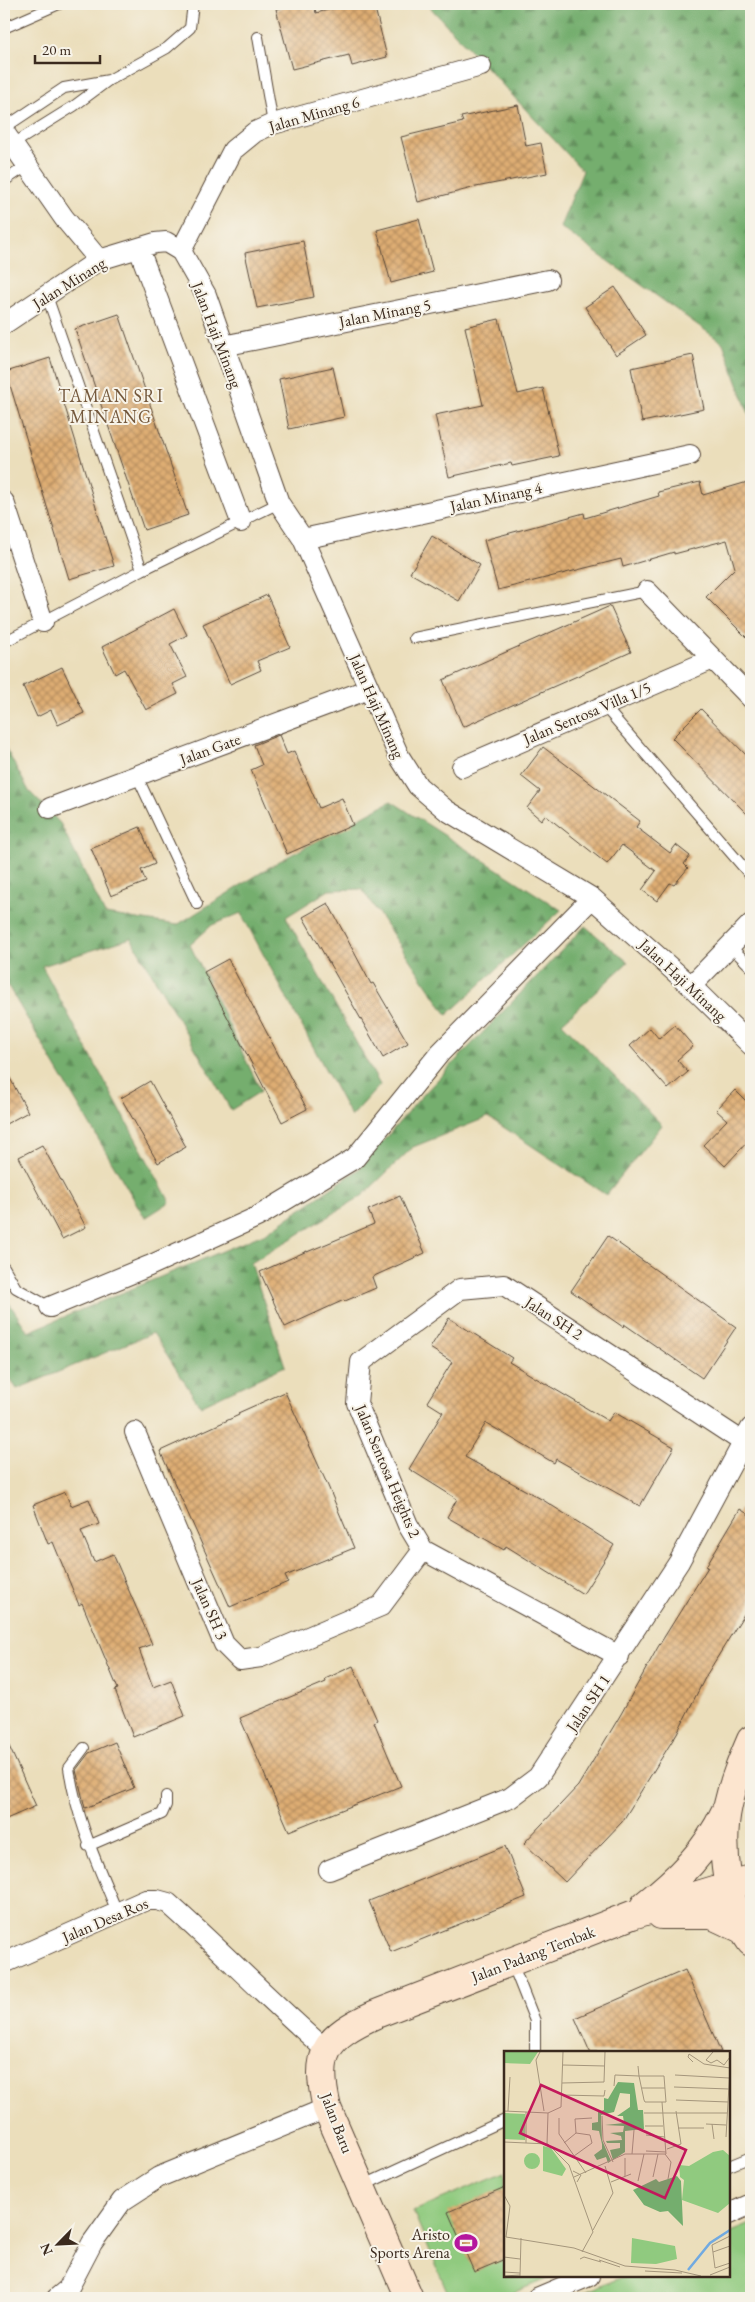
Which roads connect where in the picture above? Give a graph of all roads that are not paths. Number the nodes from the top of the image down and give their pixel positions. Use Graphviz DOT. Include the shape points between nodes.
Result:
graph roads {
  1 [pos="59,4"];
  2 [pos="193,4"];
  3 [pos="4,28"];
  4 [pos="258,37"];
  5 [pos="481,66"];
  6 [pos="109,80"];
  7 [pos="273,124"];
  8 [pos="7,134"];
  9 [pos="28,165"];
  10 [pos="4,181"];
  11 [pos="174,247"];
  12 [pos="139,250"];
  13 [pos="99,260"];
  14 [pos="548,280"];
  15 [pos="47,296"];
  16 [pos="4,324"];
  17 [pos="223,346"];
  18 [pos="690,455"];
  19 [pos="4,502"];
  20 [pos="279,503"];
  21 [pos="241,522"];
  22 [pos="303,539"];
  23 [pos="142,570"];
  24 [pos="647,591"];
  25 [pos="44,622"];
  26 [pos="414,638"];
  27 [pos="4,642"];
  28 [pos="713,659"];
  29 [pos="370,689"];
  30 [pos="751,698"];
  31 [pos="604,706"];
  32 [pos="462,767"];
  33 [pos="137,776"];
  34 [pos="50,808"];
  35 [pos="751,876"];
  36 [pos="592,898"];
  37 [pos="197,904"];
  38 [pos="751,924"];
  39 [pos="730,946"];
  40 [pos="751,967"];
  41 [pos="691,986"];
  42 [pos="751,1044"];
  43 [pos="4,1267"];
  44 [pos="50,1307"];
  45 [pos="361,1362"];
  46 [pos="135,1432"];
  47 [pos="747,1435"];
  48 [pos="423,1550"];
  49 [pos="619,1656"];
  50 [pos="751,1740"];
  51 [pos="84,1748"];
  52 [pos="166,1796"];
  53 [pos="727,1808"];
  54 [pos="88,1846"];
  55 [pos="329,1870"];
  56 [pos="740,1883"];
  57 [pos="118,1914"];
  58 [pos="632,1916"];
  59 [pos="747,1936"];
  60 [pos="4,1963"];
  61 [pos="512,1963"];
  62 [pos="325,2050"];
  63 [pos="535,2051"];
  64 [pos="327,2108"];
  65 [pos="504,2120"];
  66 [pos="751,2157"];
  67 [pos="730,2166"];
  68 [pos="362,2186"];
  69 [pos="751,2204"];
  70 [pos="730,2214"];
  71 [pos="586,2277"];
  72 [pos="57,2298"];
  73 [pos="409,2298"];
  74 [pos="537,2298"];
  1 -- 3 [label="lane"];
  2 -- 6 [label="lane" via="190,28 167,48"];
  4 -- 7 [label="lane"];
  5 -- 7 [label="street, Jalan Minang 6"];
  6 -- 8 [label="lane" via="74,106"];
  6 -- 8 [label="lane" via="64,88"];
  7 -- 11 [label="street, Jalan Minang 6" via="255,132 233,150"];
  8 -- 9 [label="street"];
  9 -- 10 [label="lane"];
  9 -- 13 [label="street" via="64,218"];
  11 -- 12 [label="street, Jalan Minang" via="156,243"];
  11 -- 17 [label="street, Jalan Haji Minang" via="206,295"];
  12 -- 13 [label="street, Jalan Minang"];
  12 -- 21 [label="street"];
  13 -- 15 [label="street, Jalan Minang"];
  14 -- 17 [label="street, Jalan Minang 5"];
  15 -- 16 [label="street, Jalan Minang"];
  15 -- 23 [label="lane"];
  17 -- 20 [label="street, Jalan Haji Minang"];
  18 -- 22 [label="street, Jalan Minang 4"];
  19 -- 25 [label="street"];
  20 -- 21 [label="lane"];
  20 -- 22 [label="street, Jalan Haji Minang"];
  21 -- 23 [label="lane"];
  22 -- 29 [label="street, Jalan Haji Minang"];
  23 -- 25 [label="lane"];
  24 -- 26 [label="lane"];
  24 -- 28 [label="street"];
  25 -- 27 [label="lane"];
  28 -- 30 [label="street"];
  28 -- 31 [label="street, Jalan Sentosa Villa 1/5"];
  29 -- 33 [label="street, Jalan Gate"];
  29 -- 36 [label="street, Jalan Haji Minang" via="399,756 418,786 446,810"];
  31 -- 32 [label="street, Jalan Sentosa Villa 1/5"];
  31 -- 35 [label="lane"];
  33 -- 34 [label="street, Jalan Gate"];
  33 -- 37 [label="lane"];
  36 -- 41 [label="street, Jalan Haji Minang"];
  36 -- 44 [label="street" via="440,1053 355,1158 257,1217"];
  38 -- 39 [label="street"];
  39 -- 40 [label="lane"];
  39 -- 41 [label="street"];
  41 -- 42 [label="street, Jalan Haji Minang"];
  43 -- 44 [label="lane" via="16,1288"];
  45 -- 47 [label="street, Jalan SH 2" via="460,1289 504,1285"];
  45 -- 48 [label="street, Jalan Sentosa Heights 2" via="357,1403 408,1525"];
  46 -- 48 [label="street, Jalan SH 3" via="224,1644 240,1660 261,1657 380,1606"];
  47 -- 49 [label="street, Jalan SH 1" via="679,1562"];
  48 -- 49 [label="street"];
  49 -- 55 [label="street, Jalan SH 1" via="538,1777 510,1798"];
  50 -- 53 [label="street"];
  51 -- 54 [label="lane" via="69,1768"];
  52 -- 54 [label="lane" via="162,1814"];
  53 -- 56 [label="street" via="726,1862"];
  53 -- 58 [label="street" via="703,1849 676,1881"];
  54 -- 57 [label="lane"];
  56 -- 58 [label="street, Jalan Padang Tembak"];
  56 -- 59 [label="street"];
  57 -- 60 [label="street, Jalan Desa Ros"];
  57 -- 62 [label="street, Jalan Desa Ros" via="146,1900 168,1903"];
  58 -- 59 [label="street" via="712,1915"];
  58 -- 61 [label="street, Jalan Padang Tembak"];
  61 -- 62 [label="street, Jalan Padang Tembak" via="358,2022 340,2033"];
  61 -- 63 [label="lane" via="535,2021"];
  62 -- 64 [label="street, Jalan Baru" via="322,2068"];
  64 -- 68 [label="street, Jalan Baru"];
  64 -- 72 [label="street" via="159,2177 122,2200 92,2243 68,2290"];
  65 -- 68 [label="lane"];
  66 -- 67 [label="lane"];
  68 -- 73 [label="street, Jalan Baru"];
  69 -- 70 [label="street"];
  71 -- 74 [label="street"];
}
